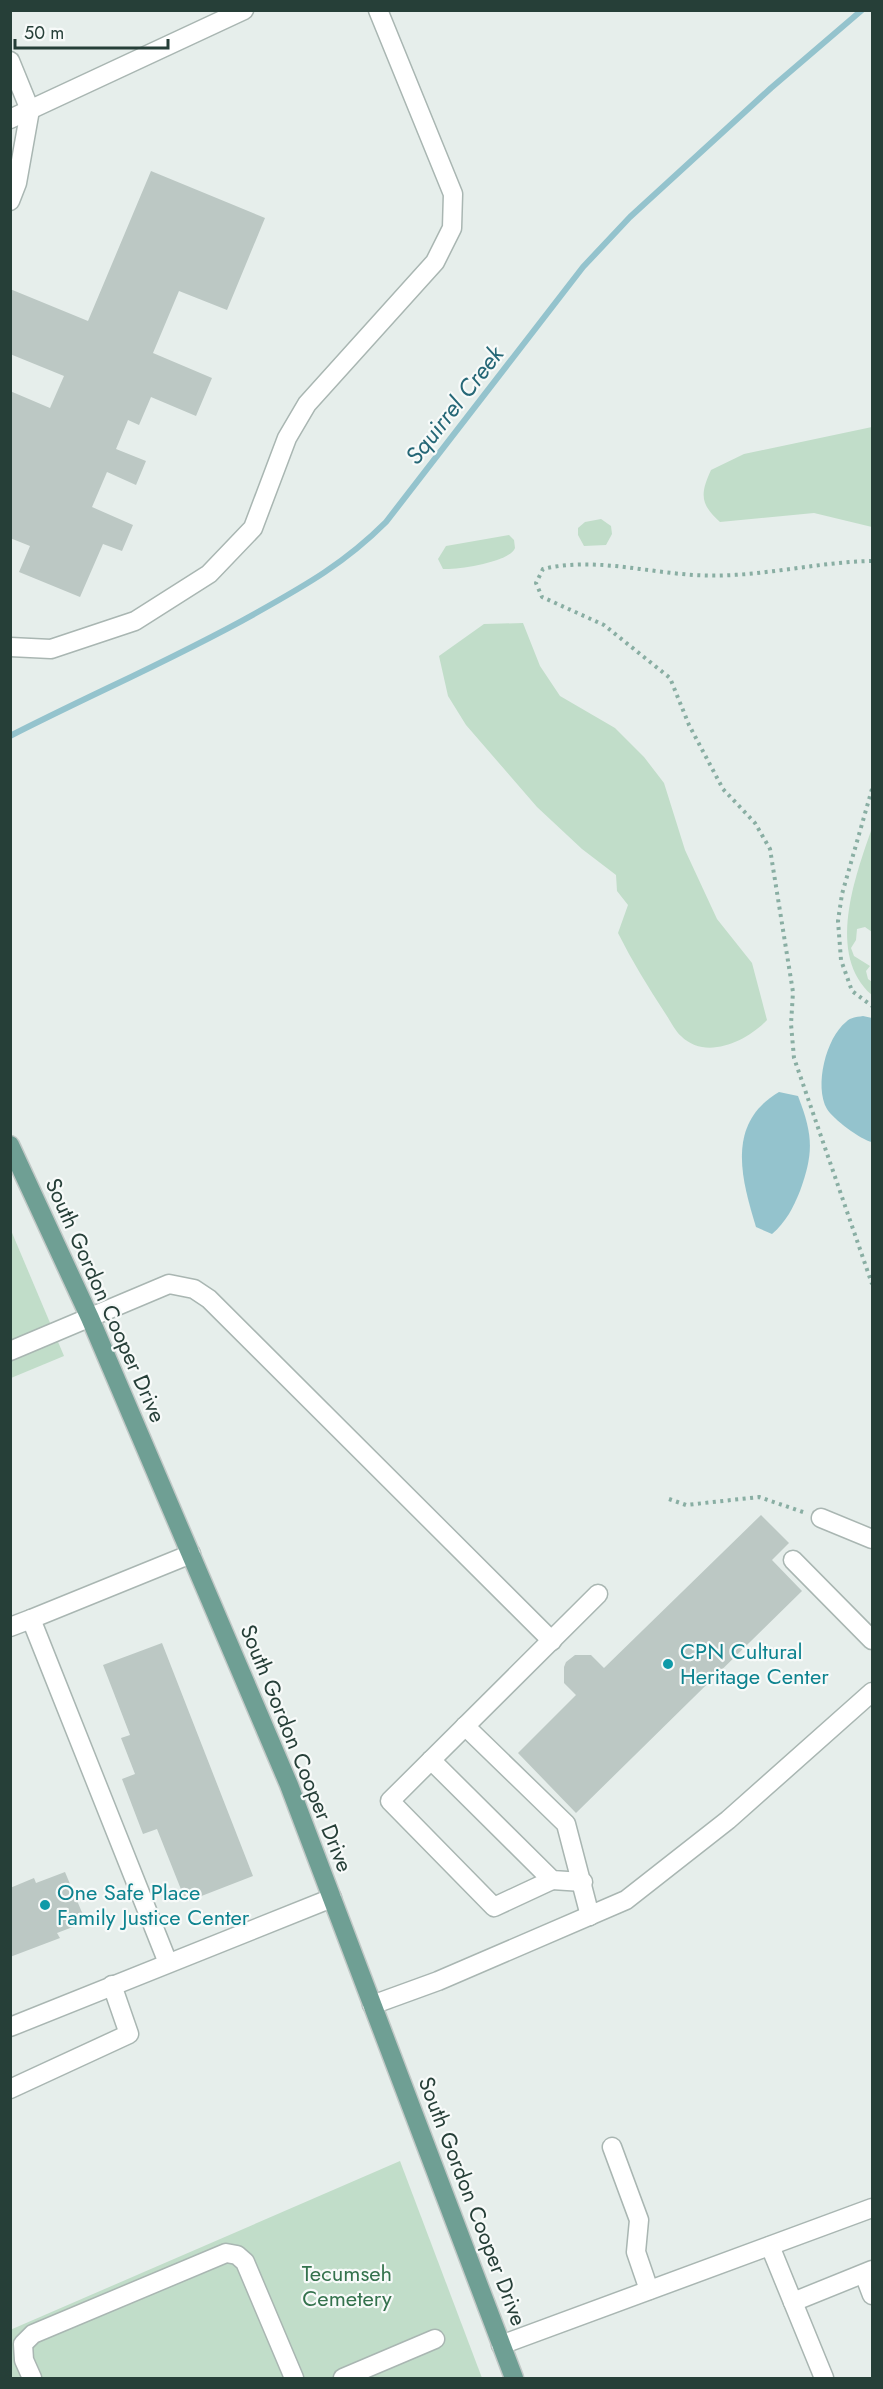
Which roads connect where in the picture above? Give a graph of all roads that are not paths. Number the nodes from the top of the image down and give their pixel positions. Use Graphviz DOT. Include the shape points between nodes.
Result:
graph roads {
  1 [pos="244,10"];
  2 [pos="378,10"];
  3 [pos="10,61"];
  4 [pos="30,110"];
  5 [pos="10,118"];
  6 [pos="10,201"];
  7 [pos="10,647"];
  8 [pos="10,1145"];
  9 [pos="90,1318"];
  10 [pos="10,1351"];
  11 [pos="821,1518"];
  12 [pos="873,1539"];
  13 [pos="191,1554"];
  14 [pos="793,1560"];
  15 [pos="598,1594"];
  16 [pos="31,1619"];
  17 [pos="10,1626"];
  18 [pos="873,1640"];
  19 [pos="552,1641"];
  20 [pos="873,1692"];
  21 [pos="865,1706"];
  22 [pos="465,1726"];
  23 [pos="431,1760"];
  24 [pos="552,1881"];
  25 [pos="583,1882"];
  26 [pos="332,1898"];
  27 [pos="590,1916"];
  28 [pos="168,1963"];
  29 [pos="112,1986"];
  30 [pos="372,2005"];
  31 [pos="10,2027"];
  32 [pos="10,2089"];
  33 [pos="612,2147"];
  34 [pos="873,2208"];
  35 [pos="770,2246"];
  36 [pos="868,2272"];
  37 [pos="649,2290"];
  38 [pos="873,2295"];
  39 [pos="793,2302"];
  40 [pos="435,2339"];
  41 [pos="501,2345"];
  42 [pos="32,2379"];
  43 [pos="294,2379"];
  44 [pos="343,2379"];
  45 [pos="514,2379"];
  46 [pos="824,2379"];
  1 -- 4 [label="street"];
  2 -- 7 [label="street" via="453,194 452,228 435,262 307,404 287,438 253,528 209,574 135,621 51,649"];
  3 -- 4 [label="street"];
  4 -- 5 [label="street"];
  4 -- 6 [label="street"];
  8 -- 9 [label="main road, South Gordon Cooper Drive"];
  9 -- 10 [label="street"];
  9 -- 13 [label="main road, South Gordon Cooper Drive"];
  9 -- 19 [label="street" via="169,1284 194,1289 209,1299"];
  11 -- 12 [label="street"];
  13 -- 16 [label="street"];
  13 -- 26 [label="main road, South Gordon Cooper Drive" via="289,1785"];
  14 -- 18 [label="street"];
  15 -- 19 [label="street"];
  16 -- 17 [label="street"];
  16 -- 28 [label="street"];
  19 -- 22 [label="street"];
  20 -- 21 [label="street"];
  21 -- 27 [label="street" via="655,1879 626,1900"];
  22 -- 23 [label="street"];
  22 -- 25 [label="street" via="566,1824"];
  23 -- 24 [label="street"];
  23 -- 24 [label="street" via="390,1801 494,1906"];
  24 -- 25 [label="street"];
  25 -- 27 [label="street"];
  26 -- 28 [label="street"];
  26 -- 30 [label="main road, South Gordon Cooper Drive"];
  27 -- 30 [label="street"];
  28 -- 29 [label="street"];
  29 -- 31 [label="street"];
  29 -- 32 [label="street" via="129,2034"];
  30 -- 41 [label="main road, South Gordon Cooper Drive"];
  33 -- 37 [label="street" via="639,2220 636,2252"];
  34 -- 35 [label="street"];
  35 -- 37 [label="street"];
  35 -- 39 [label="street"];
  36 -- 38 [label="street"];
  36 -- 39 [label="street"];
  37 -- 41 [label="street"];
  39 -- 46 [label="street"];
  40 -- 44 [label="street"];
  41 -- 45 [label="main road, South Gordon Cooper Drive"];
  42 -- 43 [label="street" via="22,2344 33,2334 226,2253 245,2262"];
}
